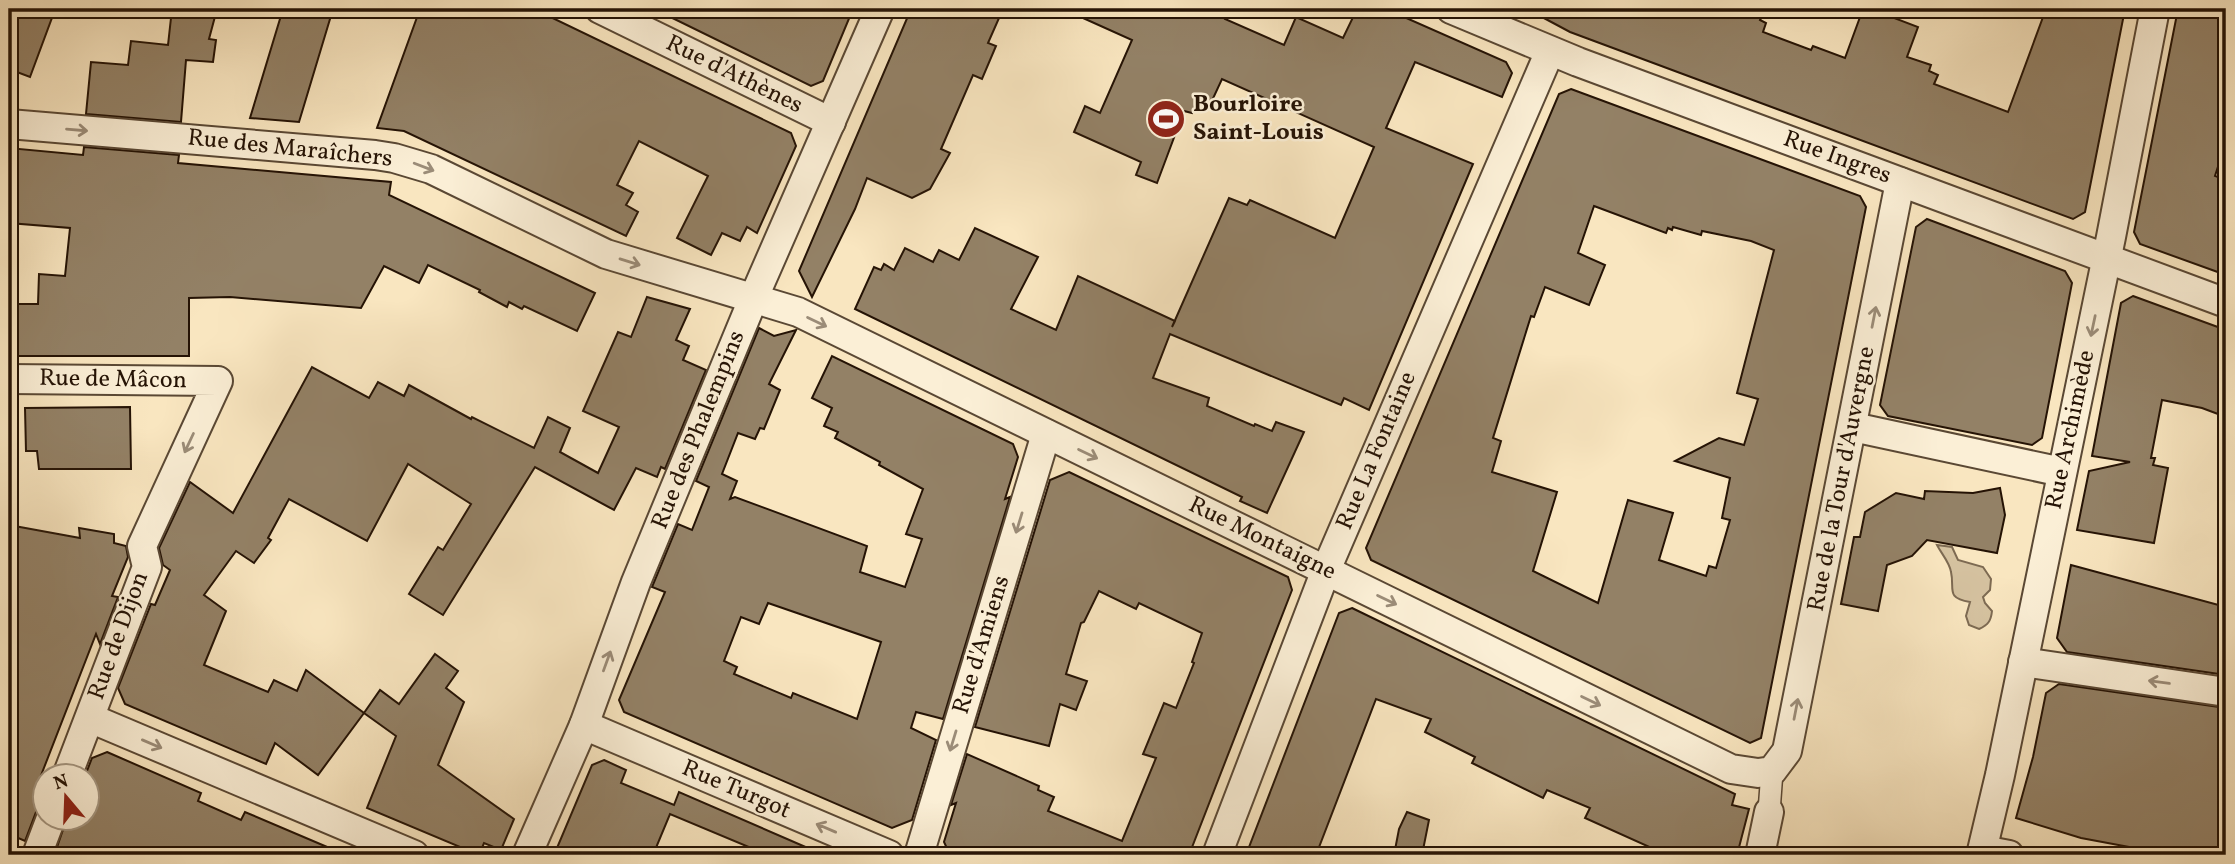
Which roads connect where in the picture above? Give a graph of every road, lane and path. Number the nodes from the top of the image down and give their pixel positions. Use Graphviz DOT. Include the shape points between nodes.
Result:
graph roads {
  1 [pos="600,9"];
  2 [pos="880,9"];
  3 [pos="1451,9"];
  4 [pos="2155,9"];
  5 [pos="1550,51"];
  6 [pos="831,122"];
  7 [pos="9,124"];
  8 [pos="1900,182"];
  9 [pos="2107,259"];
  10 [pos="754,297"];
  11 [pos="2226,303"];
  12 [pos="9,379"];
  13 [pos="218,381"];
  14 [pos="1853,427"];
  15 [pos="1046,434"];
  16 [pos="2062,472"];
  17 [pos="1326,570"];
  18 [pos="2023,662"];
  19 [pos="2226,692"];
  20 [pos="90,718"];
  21 [pos="584,725"];
  22 [pos="73,762"];
  23 [pos="1772,771"];
  24 [pos="1769,811"];
  25 [pos="46,832"];
  26 [pos="1991,854"];
  27 [pos="37,855"];
  28 [pos="414,855"];
  29 [pos="527,855"];
  30 [pos="888,855"];
  31 [pos="919,855"];
  32 [pos="1217,855"];
  33 [pos="1760,855"];
  1 -- 6 [label="street, Rue d'Athènes"];
  2 -- 6 [label="street, Rue des Phalempins"];
  3 -- 5 [label="street, Rue Ingres"];
  4 -- 9 [label="street, Rue Archimède"];
  5 -- 8 [label="street, Rue Ingres"];
  5 -- 17 [label="street, Rue La Fontaine"];
  6 -- 10 [label="street, Rue des Phalempins"];
  7 -- 10 [label="street, Rue des Maraîchers, one-way" via="394,158 431,169 606,254"];
  8 -- 9 [label="street, Rue Ingres"];
  14 -- 8 [label="street, Rue de la Tour d'Auvergne, one-way"];
  9 -- 11 [label="street, Rue Ingres"];
  9 -- 16 [label="street, Rue Archimède, one-way"];
  10 -- 15 [label="street, Rue Montaigne, one-way" via="798,312"];
  21 -- 10 [label="street, Rue des Phalempins, one-way" via="636,582"];
  12 -- 13 [label="street, Rue de Mâcon"];
  13 -- 20 [label="street, Rue de Dijon, one-way" via="142,546 147,567"];
  14 -- 16 [label="street"];
  23 -- 14 [label="street, Rue de la Tour d'Auvergne, one-way" via="1787,751"];
  15 -- 17 [label="street, Rue Montaigne, one-way"];
  15 -- 31 [label="street, Rue d'Amiens, one-way"];
  16 -- 18 [label="street, Rue Archimède"];
  17 -- 23 [label="street, Rue Montaigne, one-way" via="1731,769"];
  17 -- 32 [label="street, Rue La Fontaine"];
  19 -- 18 [label="street, one-way"];
  18 -- 26 [label="street, Rue Archimède"];
  20 -- 22 [label="street, Rue de Dijon"];
  20 -- 28 [label="street, one-way"];
  21 -- 29 [label="street, Rue des Phalempins"];
  30 -- 21 [label="street, Rue Turgot, one-way"];
  23 -- 24 [label="street"];
  24 -- 33 [label="street"];
  25 -- 27 [label="street"];
}
